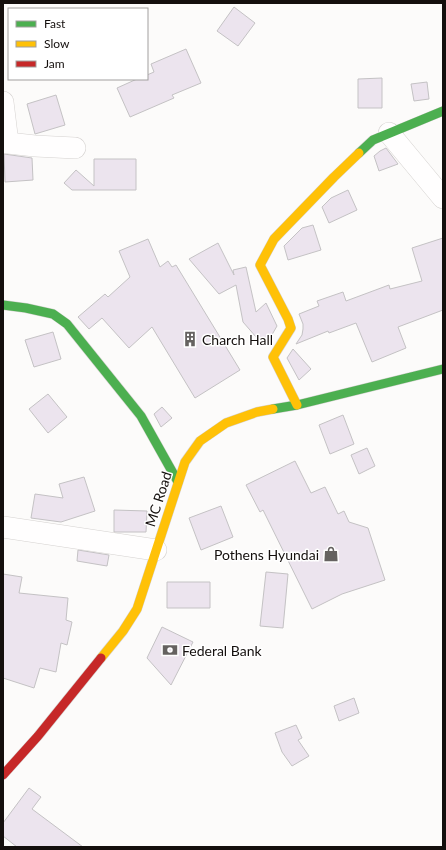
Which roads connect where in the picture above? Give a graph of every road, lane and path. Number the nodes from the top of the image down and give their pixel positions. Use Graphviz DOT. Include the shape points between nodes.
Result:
graph roads {
  1 [pos="3,102"];
  2 [pos="443,110"];
  3 [pos="389,133"];
  4 [pos="75,148"];
  5 [pos="443,198"];
  6 [pos="3,305"];
  7 [pos="443,368"];
  8 [pos="297,405"];
  9 [pos="178,482"];
  10 [pos="3,527"];
  11 [pos="156,550"];
  12 [pos="3,775"];
  1 -- 4 [label="street" via="8,143"];
  2 -- 3 [label="street"];
  3 -- 5 [label="street"];
  3 -- 8 [label="street" via="373,140 334,176 274,239 260,265 291,328 273,357"];
  6 -- 9 [label="street" via="53,314 67,324 141,416"];
  7 -- 8 [label="street, MC Road"];
  8 -- 9 [label="street, MC Road" via="257,412 226,423 200,441 185,462"];
  9 -- 11 [label="street, MC Road"];
  10 -- 11 [label="street"];
  11 -- 12 [label="street, MC Road" via="137,609 123,631"];
}
